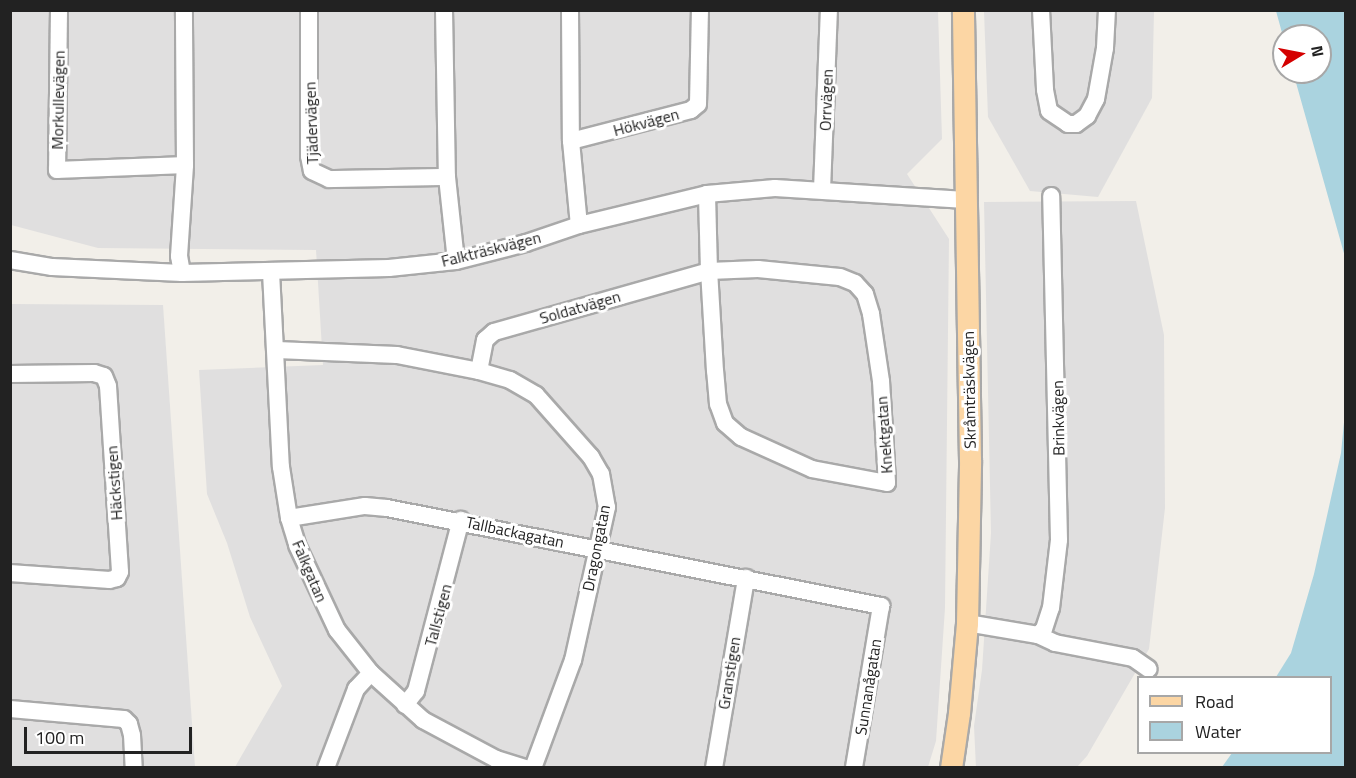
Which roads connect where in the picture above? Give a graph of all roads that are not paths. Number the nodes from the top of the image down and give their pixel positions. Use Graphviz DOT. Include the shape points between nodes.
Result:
graph roads {
  1 [pos="59,10"];
  2 [pos="184,10"];
  3 [pos="309,10"];
  4 [pos="444,10"];
  5 [pos="570,10"];
  6 [pos="700,10"];
  7 [pos="829,10"];
  8 [pos="963,10"];
  9 [pos="1041,10"];
  10 [pos="1107,10"];
  11 [pos="571,141"];
  12 [pos="185,165"];
  13 [pos="447,177"];
  14 [pos="822,190"];
  15 [pos="707,194"];
  16 [pos="1051,196"];
  17 [pos="966,200"];
  18 [pos="579,225"];
  19 [pos="10,260"];
  20 [pos="456,261"];
  21 [pos="709,271"];
  22 [pos="272,272"];
  23 [pos="182,273"];
  24 [pos="277,350"];
  25 [pos="479,371"];
  26 [pos="10,374"];
  27 [pos="289,518"];
  28 [pos="461,520"];
  29 [pos="598,549"];
  30 [pos="10,573"];
  31 [pos="746,578"];
  32 [pos="881,606"];
  33 [pos="968,623"];
  34 [pos="1038,635"];
  35 [pos="1149,669"];
  36 [pos="371,673"];
  37 [pos="405,705"];
  38 [pos="10,709"];
  39 [pos="134,768"];
  40 [pos="326,768"];
  41 [pos="526,768"];
  42 [pos="533,768"];
  43 [pos="714,768"];
  44 [pos="854,768"];
  45 [pos="951,768"];
  1 -- 12 [label="street, Morkullevägen" via="57,170"];
  2 -- 12 [label="street"];
  3 -- 13 [label="street, Tjädervägen" via="312,171 328,179"];
  4 -- 13 [label="street"];
  5 -- 11 [label="street"];
  6 -- 11 [label="street, Hökvägen" via="698,104 691,110"];
  7 -- 14 [label="street, Orrvägen"];
  8 -- 17 [label="main road, Skråmträskvägen"];
  9 -- 10 [label="street" via="1049,111 1068,124 1076,124 1087,116 1096,99 1106,48"];
  11 -- 18 [label="street"];
  12 -- 23 [label="street" via="179,256"];
  13 -- 20 [label="street"];
  14 -- 15 [label="street, Falkträskvägen" via="775,188"];
  14 -- 17 [label="street, Falkträskvägen"];
  15 -- 18 [label="street, Falkträskvägen"];
  15 -- 21 [label="street, Knektgatan"];
  16 -- 34 [label="street, Brinkvägen" via="1059,540 1051,608"];
  17 -- 33 [label="main road, Skråmträskvägen"];
  18 -- 20 [label="street, Falkträskvägen"];
  19 -- 23 [label="street, Falkträskvägen" via="62,268"];
  20 -- 22 [label="street, Falkträskvägen"];
  21 -- 21 [label="street, Knektgatan" via="718,404 725,423 741,437 812,469 887,483 880,381 865,294 840,277 813,273"];
  21 -- 25 [label="street, Soldatvägen" via="494,332 484,340"];
  22 -- 23 [label="street, Falkträskvägen"];
  22 -- 24 [label="street, Falkgatan"];
  24 -- 25 [label="street, Dragongatan" via="397,355"];
  24 -- 27 [label="street, Falkgatan" via="281,467"];
  25 -- 29 [label="street, Dragongatan" via="510,380 536,395 591,457 601,474 607,507"];
  26 -- 30 [label="street, Häckstigen" via="104,376 108,386 120,572 117,578 109,580"];
  27 -- 28 [label="street, Tallbackagatan" via="365,506"];
  27 -- 36 [label="street, Falkgatan" via="301,554 337,630"];
  28 -- 29 [label="street, Tallbackagatan"];
  28 -- 37 [label="street, Tallstigen" via="416,691"];
  29 -- 31 [label="street, Tallbackagatan"];
  29 -- 42 [label="street, Dragongatan" via="573,660"];
  31 -- 32 [label="street, Tallbackagatan"];
  31 -- 43 [label="street, Granstigen"];
  32 -- 44 [label="street, Sunnanågatan"];
  33 -- 34 [label="street"];
  33 -- 45 [label="main road, Skråmträskvägen"];
  34 -- 35 [label="street" via="1055,643 1133,658"];
  36 -- 37 [label="street, Falkgatan"];
  36 -- 40 [label="street" via="356,689"];
  37 -- 41 [label="street, Falkgatan" via="453,738 496,759"];
  38 -- 39 [label="street" via="124,719 132,735"];
}
